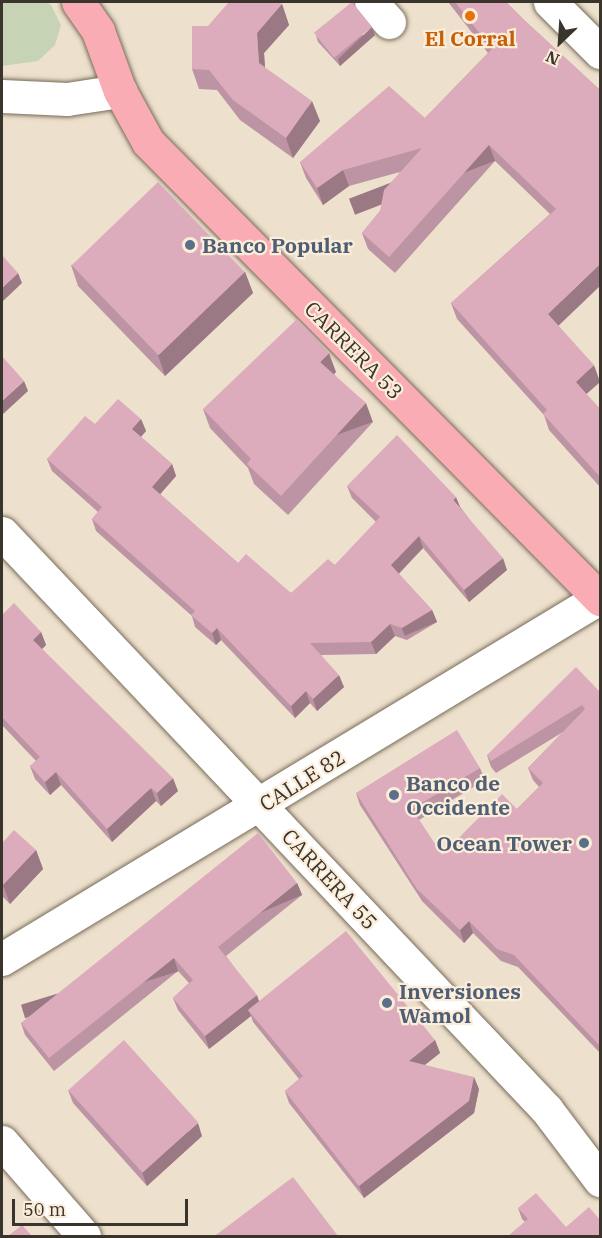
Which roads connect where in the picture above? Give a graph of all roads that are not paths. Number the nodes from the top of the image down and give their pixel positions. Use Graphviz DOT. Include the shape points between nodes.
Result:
graph roads {
  1 [pos="78,2"];
  2 [pos="550,2"];
  3 [pos="600,52"];
  4 [pos="120,91"];
  5 [pos="2,96"];
  6 [pos="2,533"];
  7 [pos="600,598"];
  8 [pos="260,806"];
  9 [pos="2,959"];
  10 [pos="2,1142"];
  11 [pos="600,1180"];
  12 [pos="84,1236"];
  1 -- 4 [label="main road, CARRERA 53" via="98,30"];
  2 -- 3 [label="street"];
  4 -- 5 [label="street" via="67,99"];
  4 -- 7 [label="main road, CARRERA 53" via="148,142"];
  6 -- 8 [label="street, CARRERA 55"];
  7 -- 8 [label="street, CALLE 82"];
  8 -- 9 [label="street, CALLE 82"];
  8 -- 11 [label="street, CARRERA 55" via="547,1110"];
  10 -- 12 [label="street"];
}
